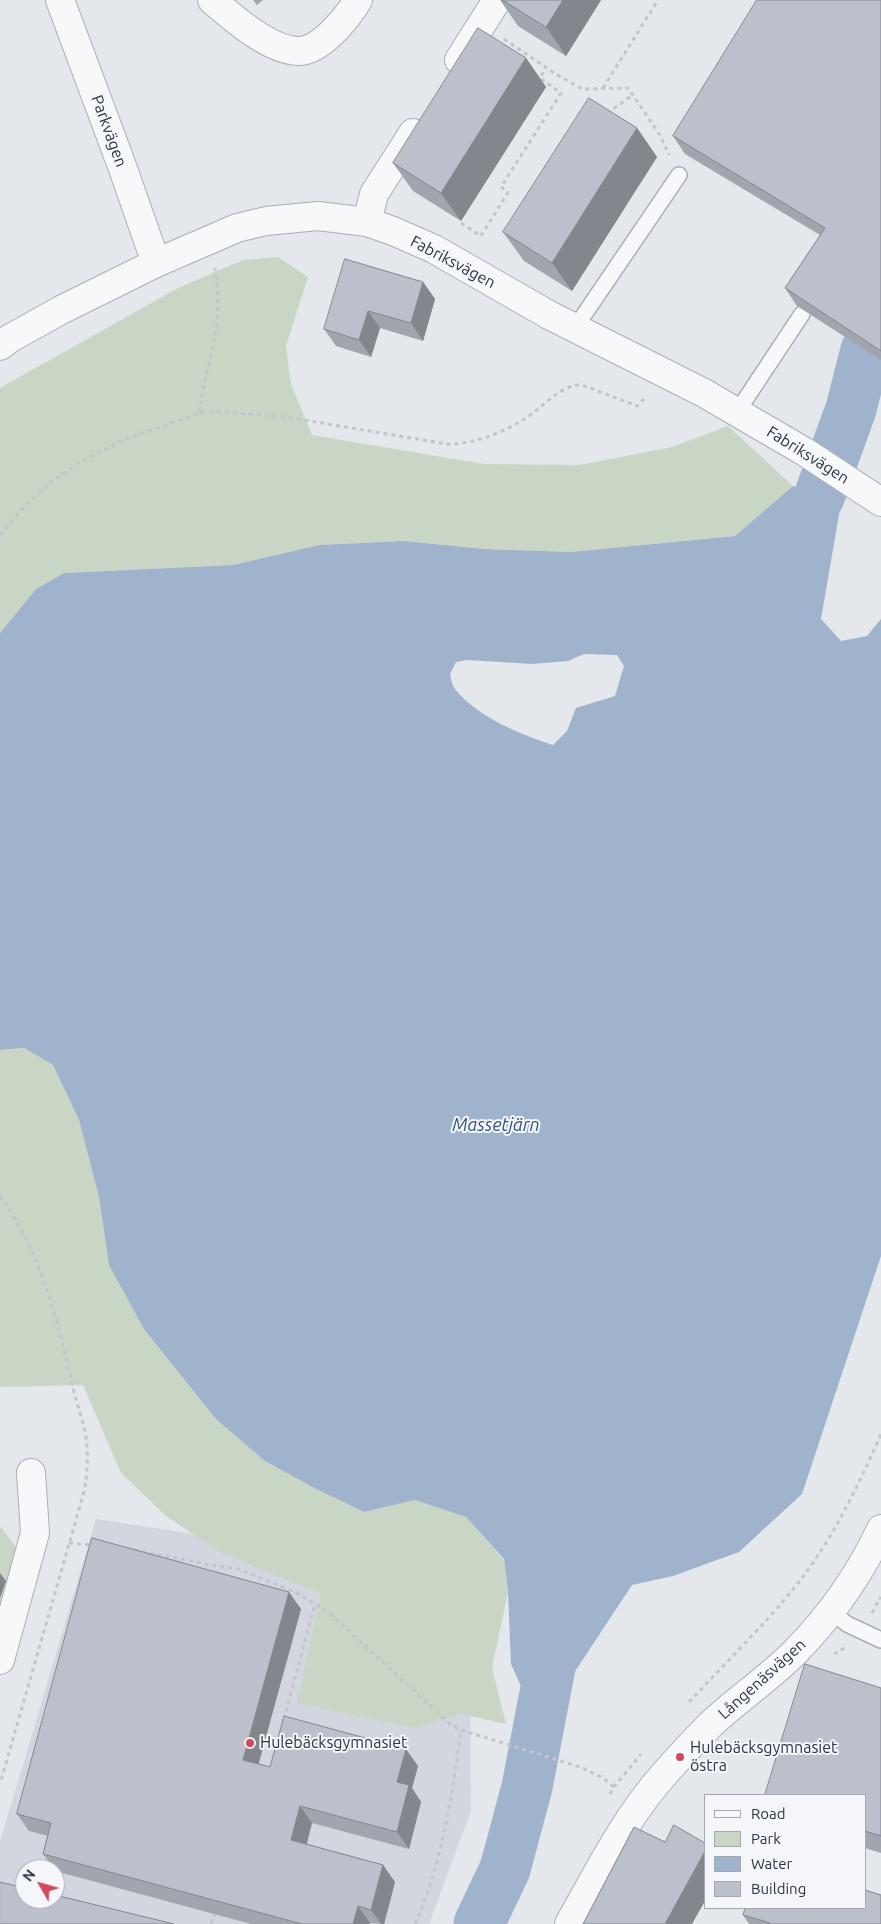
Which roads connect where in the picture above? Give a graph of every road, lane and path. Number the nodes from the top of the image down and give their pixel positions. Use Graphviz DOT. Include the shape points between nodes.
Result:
graph roads {
  1 [pos="60,0"];
  2 [pos="212,0"];
  3 [pos="358,0"];
  4 [pos="497,0"];
  5 [pos="658,0"];
  6 [pos="500,35"];
  7 [pos="546,68"];
  8 [pos="448,77"];
  9 [pos="602,89"];
  10 [pos="633,95"];
  11 [pos="427,110"];
  12 [pos="600,118"];
  13 [pos="679,176"];
  14 [pos="367,222"];
  15 [pos="461,223"];
  16 [pos="209,240"];
  17 [pos="156,263"];
  18 [pos="802,314"];
  19 [pos="575,328"];
  20 [pos="0,346"];
  21 [pos="669,375"];
  22 [pos="738,412"];
  23 [pos="200,413"];
  24 [pos="881,502"];
  25 [pos="0,535"];
  26 [pos="0,1196"];
  27 [pos="881,1434"];
  28 [pos="31,1473"];
  29 [pos="881,1529"];
  30 [pos="69,1542"];
  31 [pos="96,1545"];
  32 [pos="132,1550"];
  33 [pos="315,1604"];
  34 [pos="832,1612"];
  35 [pos="860,1631"];
  36 [pos="881,1640"];
  37 [pos="831,1656"];
  38 [pos="0,1660"];
  39 [pos="684,1707"];
  40 [pos="282,1725"];
  41 [pos="461,1730"];
  42 [pos="645,1750"];
  43 [pos="580,1767"];
  44 [pos="0,1784"];
  45 [pos="614,1787"];
  46 [pos="218,1905"];
  47 [pos="211,1924"];
  48 [pos="415,1924"];
  49 [pos="569,1924"];
  1 -- 17 [label="street, Parkvägen"];
  2 -- 3 [label="street" via="261,37 283,48 300,51 315,46 338,27"];
  4 -- 8 [label="street"];
  5 -- 9 [label="path"];
  6 -- 7 [label="path"];
  7 -- 9 [label="path" via="582,90"];
  7 -- 15 [label="path" via="540,78 561,93 501,187 508,192 481,236"];
  9 -- 10 [label="path" via="628,88"];
  10 -- 12 [label="path"];
  10 -- 13 [label="path" via="660,135"];
  11 -- 14 [label="street" via="374,194"];
  13 -- 19 [label="lane"];
  14 -- 16 [label="street, Fabriksvägen" via="318,216 266,221 237,228"];
  14 -- 19 [label="street, Fabriksvägen" via="434,249"];
  16 -- 17 [label="street, Fabriksvägen"];
  16 -- 23 [label="path" via="217,283 216,319"];
  17 -- 20 [label="street, Fabriksvägen" via="61,310"];
  18 -- 22 [label="lane"];
  19 -- 21 [label="street, Fabriksvägen"];
  21 -- 22 [label="street, Fabriksvägen"];
  21 -- 23 [label="path" via="637,406 575,384 505,430 462,444 286,417 216,411"];
  22 -- 24 [label="street, Fabriksvägen"];
  23 -- 25 [label="path" via="123,440 80,462 51,482"];
  26 -- 30 [label="path" via="26,1238 38,1265 60,1334 87,1444 88,1472"];
  27 -- 39 [label="path" via="854,1493 802,1578"];
  28 -- 38 [label="street" via="35,1533"];
  29 -- 34 [label="street, Långenäsvägen"];
  30 -- 31 [label="path"];
  30 -- 44 [label="path"];
  32 -- 33 [label="path" via="239,1569"];
  33 -- 40 [label="path"];
  33 -- 41 [label="path" via="327,1611 450,1724"];
  34 -- 35 [label="lane"];
  34 -- 49 [label="street, Långenäsvägen" via="796,1651 712,1724 665,1773 627,1823"];
  35 -- 36 [label="lane"];
  35 -- 37 [label="path" via="849,1646"];
  41 -- 43 [label="path"];
  41 -- 48 [label="path" via="450,1806 425,1901"];
  42 -- 45 [label="path"];
  46 -- 47 [label="path"];
}
